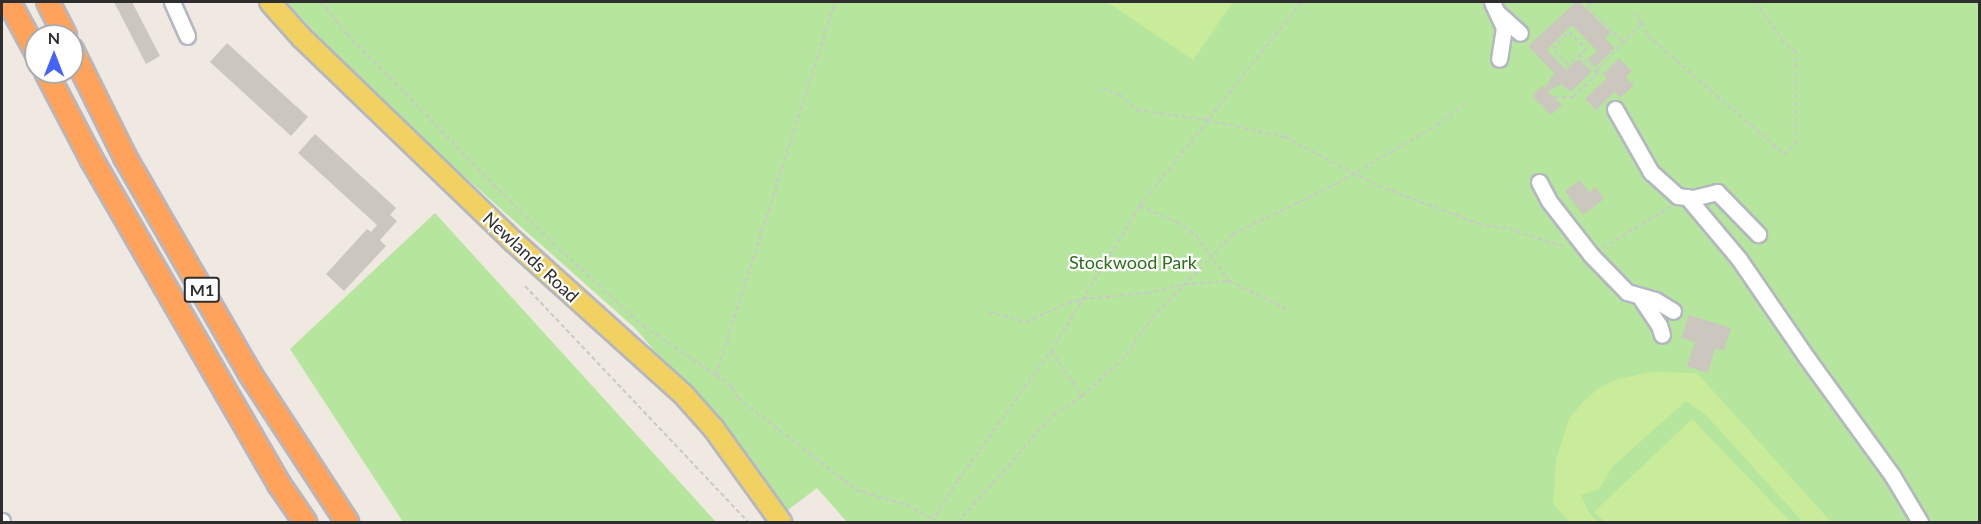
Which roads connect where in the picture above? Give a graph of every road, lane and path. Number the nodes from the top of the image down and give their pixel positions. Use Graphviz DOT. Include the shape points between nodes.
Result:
graph roads {
  1 [pos="9,2"];
  2 [pos="48,2"];
  3 [pos="172,2"];
  4 [pos="270,2"];
  5 [pos="321,2"];
  6 [pos="835,2"];
  7 [pos="1301,2"];
  8 [pos="1592,2"];
  9 [pos="1756,2"];
  10 [pos="1495,8"];
  11 [pos="1638,10"];
  12 [pos="1642,23"];
  13 [pos="59,24"];
  14 [pos="24,30"];
  15 [pos="1520,33"];
  16 [pos="187,36"];
  17 [pos="1624,43"];
  18 [pos="1580,55"];
  19 [pos="1499,59"];
  20 [pos="1596,71"];
  21 [pos="84,74"];
  22 [pos="52,84"];
  23 [pos="1102,88"];
  24 [pos="1554,98"];
  25 [pos="1465,105"];
  26 [pos="1615,109"];
  27 [pos="1207,120"];
  28 [pos="1353,173"];
  29 [pos="1539,182"];
  30 [pos="1687,197"];
  31 [pos="1140,206"];
  32 [pos="1758,234"];
  33 [pos="1591,255"];
  34 [pos="1210,256"];
  35 [pos="1229,280"];
  36 [pos="1185,284"];
  37 [pos="525,286"];
  38 [pos="1640,297"];
  39 [pos="1083,299"];
  40 [pos="1287,309"];
  41 [pos="1673,311"];
  42 [pos="989,312"];
  43 [pos="1662,335"];
  44 [pos="1051,351"];
  45 [pos="716,375"];
  46 [pos="1082,396"];
  47 [pos="933,521"];
  48 [pos="305,522"];
  49 [pos="347,522"];
  50 [pos="748,522"];
  51 [pos="781,522"];
  52 [pos="958,522"];
  53 [pos="1920,522"];
  1 -- 14 [label="highway"];
  2 -- 13 [label="highway"];
  3 -- 16 [label="lane"];
  4 -- 51 [label="main road, Newlands Road" via="302,38 513,241 683,394 714,429"];
  5 -- 45 [label="path" via="347,34 559,249 643,326"];
  6 -- 45 [label="path"];
  7 -- 27 [label="path"];
  8 -- 17 [label="path" via="1587,6"];
  9 -- 12 [label="path" via="1784,42 1796,52 1796,144 1784,154 1648,36"];
  10 -- 15 [label="lane"];
  10 -- 19 [label="lane" via="1504,28"];
  11 -- 12 [label="path" via="1637,17"];
  12 -- 17 [label="path"];
  17 -- 20 [label="path"];
  18 -- 18 [label="path" via="1568,65 1553,49 1569,32 1586,49"];
  18 -- 20 [label="path"];
  20 -- 24 [label="path" via="1574,97"];
  21 -- 49 [label="highway, M1" via="125,157 249,372"];
  22 -- 48 [label="highway, M1" via="92,160 279,484"];
  23 -- 27 [label="path" via="1119,94 1137,110"];
  25 -- 28 [label="path"];
  26 -- 30 [label="lane" via="1651,172 1678,196"];
  27 -- 28 [label="path" via="1285,137"];
  27 -- 31 [label="path"];
  28 -- 33 [label="path" via="1479,224 1509,229"];
  28 -- 34 [label="path" via="1233,234"];
  29 -- 33 [label="lane"];
  30 -- 32 [label="lane" via="1718,192"];
  30 -- 33 [label="path"];
  30 -- 53 [label="lane" via="1739,259 1892,475"];
  31 -- 34 [label="path" via="1177,222 1196,236"];
  31 -- 39 [label="path"];
  33 -- 38 [label="lane" via="1627,292"];
  34 -- 35 [label="path"];
  34 -- 36 [label="path"];
  35 -- 36 [label="path"];
  35 -- 40 [label="path"];
  36 -- 39 [label="path" via="1147,293"];
  36 -- 46 [label="path" via="1152,318 1121,361"];
  37 -- 50 [label="path"];
  38 -- 41 [label="lane" via="1655,300"];
  38 -- 43 [label="lane"];
  39 -- 42 [label="path" via="1026,322"];
  39 -- 44 [label="path"];
  44 -- 46 [label="path"];
  44 -- 47 [label="path"];
  45 -- 47 [label="path" via="732,387 738,398 856,490 907,505"];
  46 -- 52 [label="path" via="1053,415"];
}
